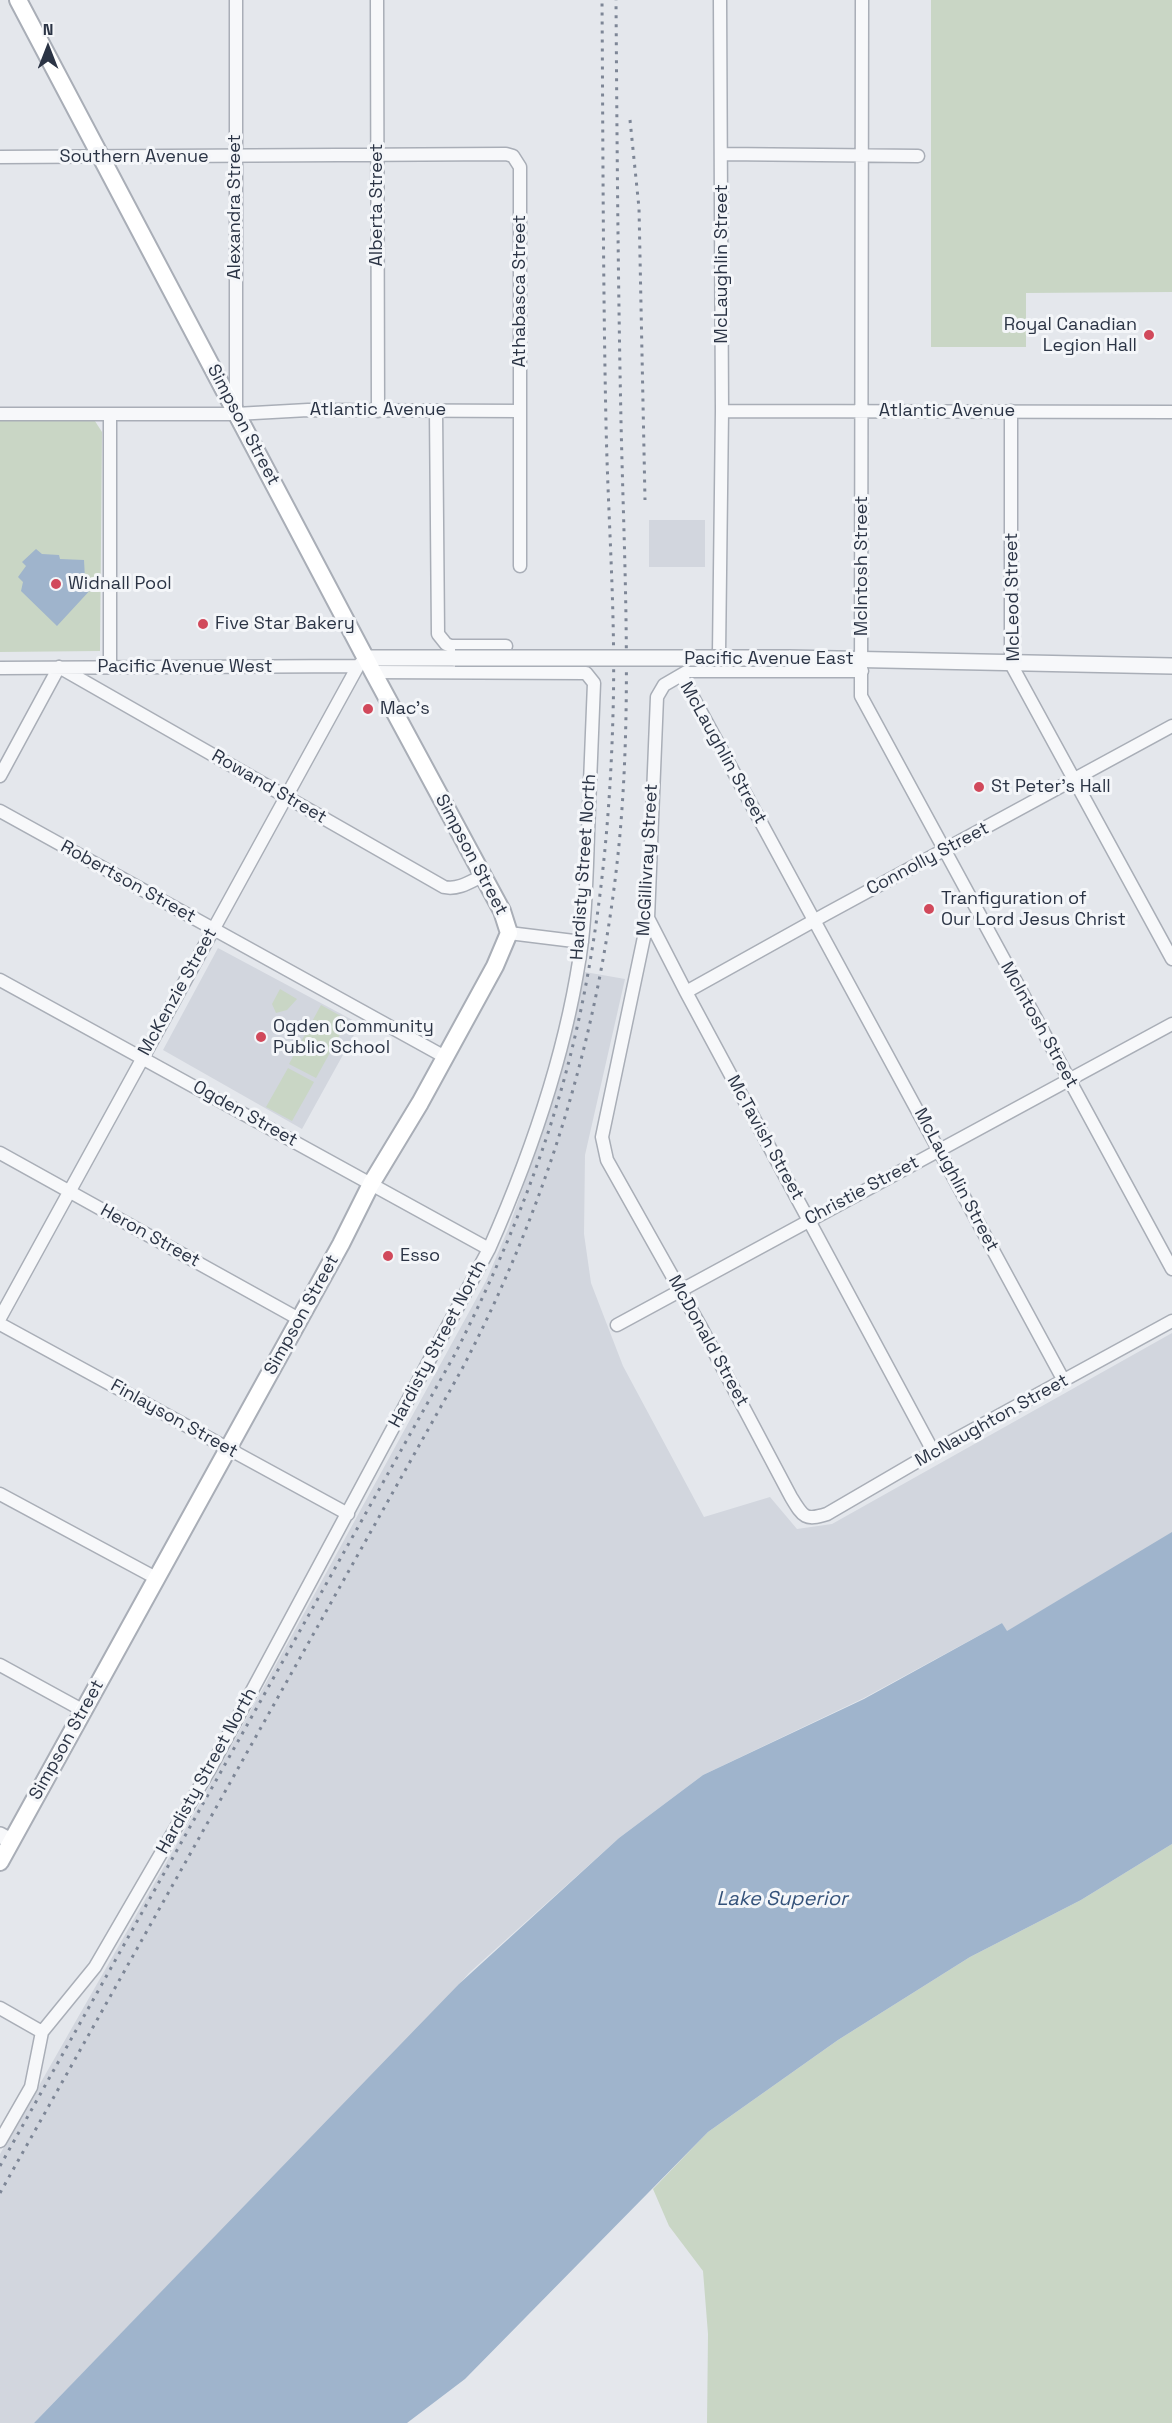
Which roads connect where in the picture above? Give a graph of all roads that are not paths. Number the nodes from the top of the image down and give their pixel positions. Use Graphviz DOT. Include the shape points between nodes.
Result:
graph roads {
  1 [pos="18,0"];
  2 [pos="236,0"];
  3 [pos="377,0"];
  4 [pos="720,0"];
  5 [pos="862,0"];
  6 [pos="722,154"];
  7 [pos="376,156"];
  8 [pos="862,156"];
  9 [pos="918,156"];
  10 [pos="0,157"];
  11 [pos="102,157"];
  12 [pos="235,157"];
  13 [pos="378,411"];
  14 [pos="436,411"];
  15 [pos="520,411"];
  16 [pos="722,411"];
  17 [pos="862,411"];
  18 [pos="1011,411"];
  19 [pos="1172,412"];
  20 [pos="0,414"];
  21 [pos="110,414"];
  22 [pos="236,414"];
  23 [pos="520,566"];
  24 [pos="506,646"];
  25 [pos="1011,664"];
  26 [pos="862,665"];
  27 [pos="110,666"];
  28 [pos="366,666"];
  29 [pos="1172,666"];
  30 [pos="58,667"];
  31 [pos="0,668"];
  32 [pos="684,673"];
  33 [pos="1172,726"];
  34 [pos="0,776"];
  35 [pos="1074,780"];
  36 [pos="285,797"];
  37 [pos="0,811"];
  38 [pos="943,850"];
  39 [pos="482,876"];
  40 [pos="648,918"];
  41 [pos="814,920"];
  42 [pos="212,930"];
  43 [pos="509,933"];
  44 [pos="582,942"];
  45 [pos="1172,959"];
  46 [pos="0,980"];
  47 [pos="686,993"];
  48 [pos="1172,1024"];
  49 [pos="446,1057"];
  50 [pos="142,1058"];
  51 [pos="1069,1079"];
  52 [pos="939,1149"];
  53 [pos="0,1153"];
  54 [pos="607,1160"];
  55 [pos="371,1184"];
  56 [pos="70,1191"];
  57 [pos="809,1219"];
  58 [pos="489,1249"];
  59 [pos="1172,1269"];
  60 [pos="680,1291"];
  61 [pos="0,1318"];
  62 [pos="300,1319"];
  63 [pos="1172,1321"];
  64 [pos="0,1324"];
  65 [pos="617,1325"];
  66 [pos="1064,1381"];
  67 [pos="228,1449"];
  68 [pos="934,1452"];
  69 [pos="0,1494"];
  70 [pos="348,1514"];
  71 [pos="811,1519"];
  72 [pos="156,1578"];
  73 [pos="0,1665"];
  74 [pos="84,1711"];
  75 [pos="6,1838"];
  76 [pos="0,1862"];
  77 [pos="0,2008"];
  78 [pos="42,2032"];
  79 [pos="0,2141"];
  1 -- 11 [label="main road, Simpson Street"];
  2 -- 12 [label="street, Alexandra Street"];
  3 -- 7 [label="street, Alberta Street"];
  4 -- 6 [label="street, McLaughlin Street"];
  5 -- 8 [label="street, McIntosh Street"];
  6 -- 8 [label="street"];
  6 -- 16 [label="street, McLaughlin Street"];
  7 -- 12 [label="street, Southern Avenue"];
  7 -- 13 [label="street, Alberta Street"];
  7 -- 15 [label="street, Athabasca Street" via="506,154 519,163"];
  8 -- 9 [label="street"];
  8 -- 17 [label="street, McIntosh Street"];
  10 -- 11 [label="street, Southern Avenue"];
  11 -- 12 [label="street, Southern Avenue"];
  11 -- 22 [label="main road, Simpson Street"];
  12 -- 22 [label="street, Alexandra Street"];
  13 -- 14 [label="street, Atlantic Avenue"];
  13 -- 22 [label="street, Atlantic Avenue"];
  14 -- 15 [label="street, Atlantic Avenue"];
  14 -- 24 [label="street" via="438,634 451,646"];
  15 -- 23 [label="street, Athabasca Street"];
  16 -- 17 [label="street, Atlantic Avenue"];
  16 -- 32 [label="street, McLaughlin Street" via="719,653"];
  17 -- 18 [label="street, Atlantic Avenue"];
  17 -- 26 [label="street, McIntosh Street"];
  18 -- 19 [label="street, Atlantic Avenue"];
  18 -- 25 [label="street, McLeod Street"];
  20 -- 21 [label="street, Atlantic Avenue"];
  21 -- 22 [label="street, Atlantic Avenue"];
  21 -- 27 [label="street"];
  22 -- 28 [label="main road, Simpson Street"];
  25 -- 26 [label="street, Pacific Avenue East"];
  25 -- 29 [label="street, Pacific Avenue East"];
  25 -- 35 [label="street, McLeod Street"];
  26 -- 28 [label="street, Pacific Avenue East, bridge" via="789,658 455,658"];
  26 -- 32 [label="street"];
  26 -- 38 [label="street, McIntosh Street" via="861,696"];
  27 -- 28 [label="street, Pacific Avenue West"];
  27 -- 30 [label="street, Pacific Avenue West"];
  28 -- 36 [label="street, McKenzie Street"];
  28 -- 39 [label="main road, Simpson Street"];
  28 -- 44 [label="street, Hardisty Street North" via="586,673 591,678 594,693"];
  30 -- 31 [label="street, Pacific Avenue West"];
  30 -- 34 [label="street"];
  30 -- 36 [label="street, Rowand Street"];
  32 -- 40 [label="street, McGillivray Street" via="664,685 657,697"];
  32 -- 41 [label="street, McLaughlin Street"];
  33 -- 35 [label="street, Connolly Street"];
  35 -- 38 [label="street, Connolly Street"];
  35 -- 45 [label="street, McLeod Street"];
  36 -- 39 [label="street, Rowand Street" via="444,886 463,885"];
  36 -- 42 [label="street, McKenzie Street"];
  37 -- 42 [label="street, Robertson Street"];
  38 -- 41 [label="street, Connolly Street"];
  38 -- 51 [label="street, McIntosh Street"];
  39 -- 43 [label="main road, Simpson Street" via="502,910"];
  40 -- 47 [label="street, McTavish Street"];
  40 -- 54 [label="street, McGillivray Street" via="602,1137"];
  41 -- 47 [label="street, Connolly Street"];
  41 -- 52 [label="street, McLaughlin Street"];
  42 -- 49 [label="street, Robertson Street"];
  42 -- 50 [label="street, McKenzie Street"];
  43 -- 44 [label="street"];
  43 -- 49 [label="main road, Simpson Street"];
  44 -- 58 [label="street, Hardisty Street North" via="550,1082"];
  46 -- 50 [label="street, Ogden Street"];
  47 -- 57 [label="street, McTavish Street"];
  48 -- 51 [label="street, Christie Street"];
  49 -- 55 [label="main road, Simpson Street"];
  50 -- 55 [label="street, Ogden Street"];
  50 -- 56 [label="street, McKenzie Street"];
  51 -- 52 [label="street, Christie Street"];
  51 -- 59 [label="street, McIntosh Street"];
  52 -- 57 [label="street, Christie Street"];
  52 -- 66 [label="street, McLaughlin Street"];
  53 -- 56 [label="street, Heron Street"];
  54 -- 60 [label="street, McDonald Street"];
  55 -- 58 [label="street, Ogden Street"];
  55 -- 62 [label="main road, Simpson Street"];
  56 -- 61 [label="street, McKenzie Street"];
  56 -- 62 [label="street, Heron Street"];
  57 -- 60 [label="street, Christie Street"];
  57 -- 68 [label="street, McTavish Street"];
  58 -- 70 [label="street, Hardisty Street North"];
  60 -- 65 [label="street, Christie Street"];
  60 -- 71 [label="street, McDonald Street" via="791,1497"];
  62 -- 67 [label="main road, Simpson Street"];
  63 -- 66 [label="street, McNaughton Street"];
  64 -- 67 [label="street, Finlayson Street"];
  66 -- 68 [label="street, McNaughton Street"];
  67 -- 70 [label="street, Finlayson Street"];
  67 -- 72 [label="main road, Simpson Street"];
  68 -- 71 [label="street, McNaughton Street" via="827,1514"];
  69 -- 72 [label="street"];
  70 -- 78 [label="street, Hardisty Street North" via="210,1769 94,1967"];
  72 -- 74 [label="main road, Simpson Street"];
  73 -- 74 [label="street"];
  74 -- 75 [label="main road, Simpson Street"];
  75 -- 76 [label="main road, Simpson Street"];
  77 -- 78 [label="street"];
  78 -- 79 [label="street, Hardisty Street North" via="31,2086"];
}
